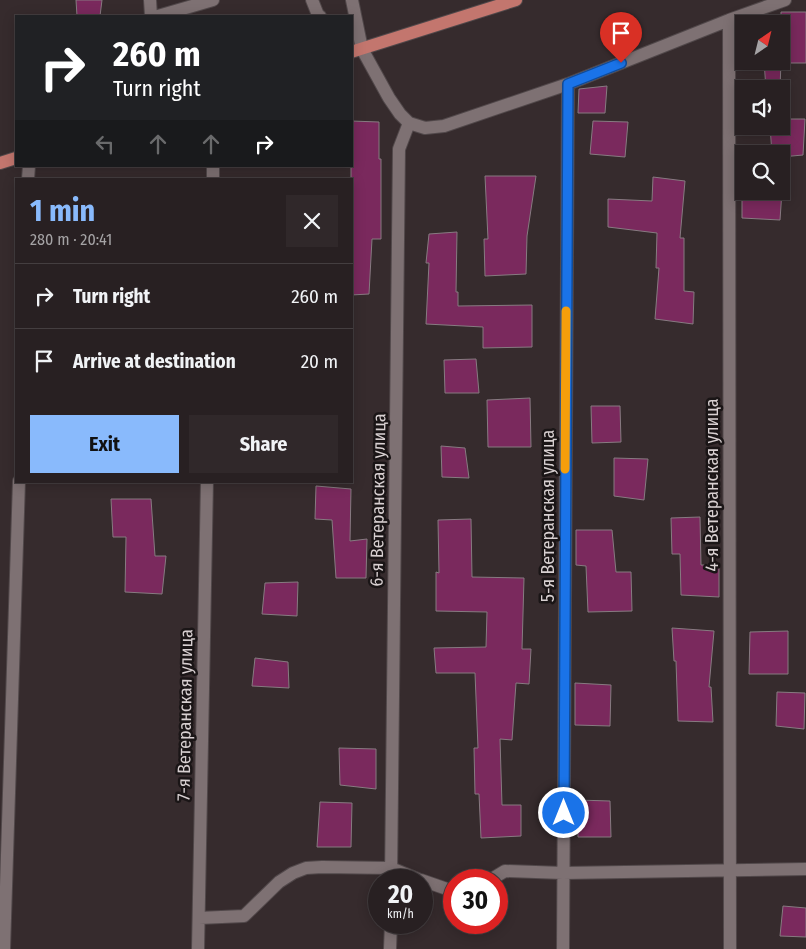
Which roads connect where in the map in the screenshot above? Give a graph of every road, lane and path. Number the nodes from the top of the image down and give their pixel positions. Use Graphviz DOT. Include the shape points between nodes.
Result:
graph roads {
  1 [pos="150,0"];
  2 [pos="213,0"];
  3 [pos="312,0"];
  4 [pos="352,0"];
  5 [pos="516,0"];
  6 [pos="785,0"];
  7 [pos="151,15"];
  8 [pos="161,15"];
  9 [pos="320,15"];
  10 [pos="729,20"];
  11 [pos="356,51"];
  12 [pos="568,84"];
  13 [pos="409,123"];
  14 [pos="15,158"];
  15 [pos="0,163"];
  16 [pos="19,483"];
  17 [pos="207,483"];
  18 [pos="391,869"];
  19 [pos="806,869"];
  20 [pos="508,871"];
  21 [pos="730,871"];
  22 [pos="368,872"];
  23 [pos="563,872"];
  24 [pos="199,918"];
  25 [pos="391,934"];
  26 [pos="4,949"];
  27 [pos="198,949"];
  28 [pos="390,949"];
  29 [pos="563,949"];
  30 [pos="730,949"];
  1 -- 7 [label="street"];
  2 -- 8 [label="street"];
  3 -- 9 [label="street"];
  4 -- 11 [label="street"];
  5 -- 11 [label="main road"];
  6 -- 10 [label="street"];
  10 -- 12 [label="street"];
  10 -- 21 [label="street, 4-я Ветеранская улица"];
  11 -- 13 [label="street"];
  12 -- 13 [label="street" via="444,126 425,128"];
  12 -- 23 [label="street, 5-я Ветеранская улица"];
  13 -- 18 [label="street, 6-я Ветеранская улица" via="399,148"];
  14 -- 15 [label="main road"];
  16 -- 26 [label="street"];
  17 -- 24 [label="street, 7-я Ветеранская улица"];
  19 -- 21 [label="street"];
  20 -- 23 [label="street"];
  21 -- 23 [label="street"];
  21 -- 30 [label="street, 4-я Ветеранская улица"];
  22 -- 24 [label="street" via="306,868 279,882 244,916"];
  23 -- 29 [label="street, 5-я Ветеранская улица"];
  24 -- 27 [label="street, 7-я Ветеранская улица"];
  25 -- 28 [label="street"];
}
